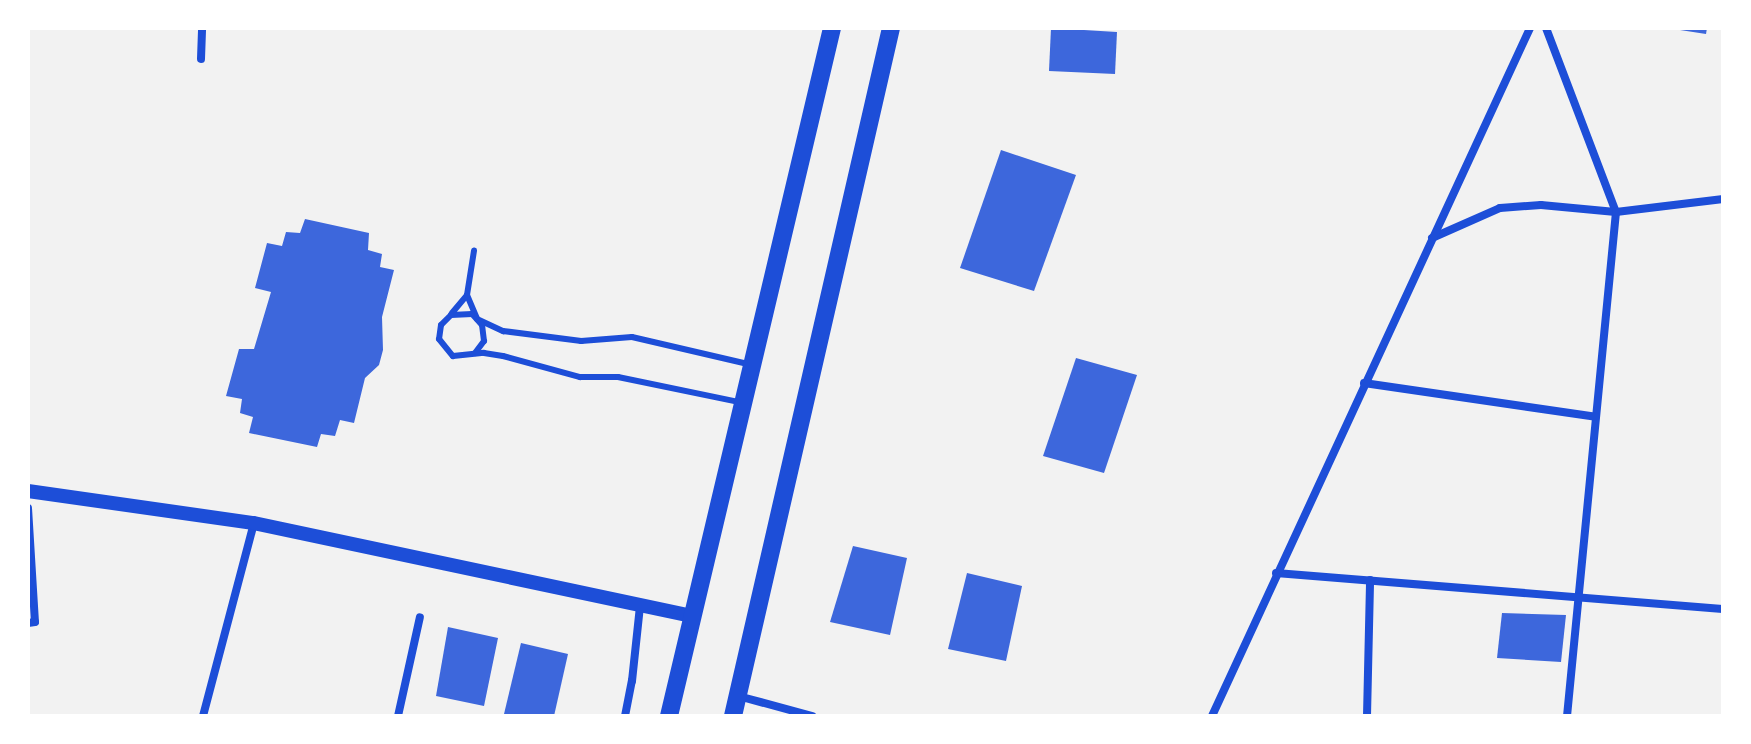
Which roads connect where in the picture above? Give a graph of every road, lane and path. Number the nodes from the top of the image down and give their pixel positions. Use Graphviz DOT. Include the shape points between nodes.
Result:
graph roads {
  1 [pos="202,28"];
  2 [pos="832,28"];
  3 [pos="891,28"];
  4 [pos="1530,28"];
  5 [pos="1546,28"];
  6 [pos="201,59"];
  7 [pos="1723,199"];
  8 [pos="1616,212"];
  9 [pos="1432,238"];
  10 [pos="474,251"];
  11 [pos="467,295"];
  12 [pos="451,315"];
  13 [pos="477,319"];
  14 [pos="475,353"];
  15 [pos="751,364"];
  16 [pos="1364,383"];
  17 [pos="742,402"];
  18 [pos="1596,417"];
  19 [pos="29,499"];
  20 [pos="254,523"];
  21 [pos="1276,573"];
  22 [pos="1370,580"];
  23 [pos="1578,597"];
  24 [pos="640,606"];
  25 [pos="1723,609"];
  26 [pos="691,616"];
  27 [pos="420,617"];
  28 [pos="28,623"];
  29 [pos="738,696"];
  30 [pos="203,716"];
  31 [pos="398,716"];
  32 [pos="625,716"];
  33 [pos="669,716"];
  34 [pos="733,716"];
  35 [pos="812,716"];
  36 [pos="1212,716"];
  37 [pos="1367,716"];
  38 [pos="1567,716"];
  1 -- 6 [label="street"];
  2 -- 15 [label="main road"];
  3 -- 29 [label="main road"];
  4 -- 9 [label="street"];
  5 -- 8 [label="street"];
  7 -- 8 [label="street"];
  8 -- 9 [label="street" via="1541,205 1500,208"];
  8 -- 18 [label="street"];
  9 -- 16 [label="street"];
  10 -- 11 [label="lane"];
  11 -- 12 [label="lane"];
  11 -- 13 [label="lane"];
  12 -- 13 [label="lane" via="465,312"];
  12 -- 14 [label="lane" via="439,331 441,346 460,358"];
  13 -- 14 [label="lane" via="484,332"];
  13 -- 15 [label="lane" via="503,331 581,341 632,337"];
  14 -- 17 [label="lane" via="580,377 618,377"];
  15 -- 17 [label="main road"];
  16 -- 18 [label="street"];
  16 -- 21 [label="street"];
  17 -- 26 [label="main road"];
  18 -- 23 [label="street"];
  19 -- 20 [label="street"];
  19 -- 28 [label="street" via="35,622"];
  20 -- 24 [label="street"];
  20 -- 30 [label="street"];
  21 -- 22 [label="street"];
  21 -- 36 [label="street"];
  22 -- 23 [label="street"];
  22 -- 37 [label="street"];
  23 -- 25 [label="street"];
  23 -- 38 [label="street"];
  24 -- 26 [label="street"];
  24 -- 32 [label="street"];
  26 -- 33 [label="main road"];
  27 -- 31 [label="street"];
  29 -- 34 [label="main road"];
  29 -- 35 [label="street"];
}
